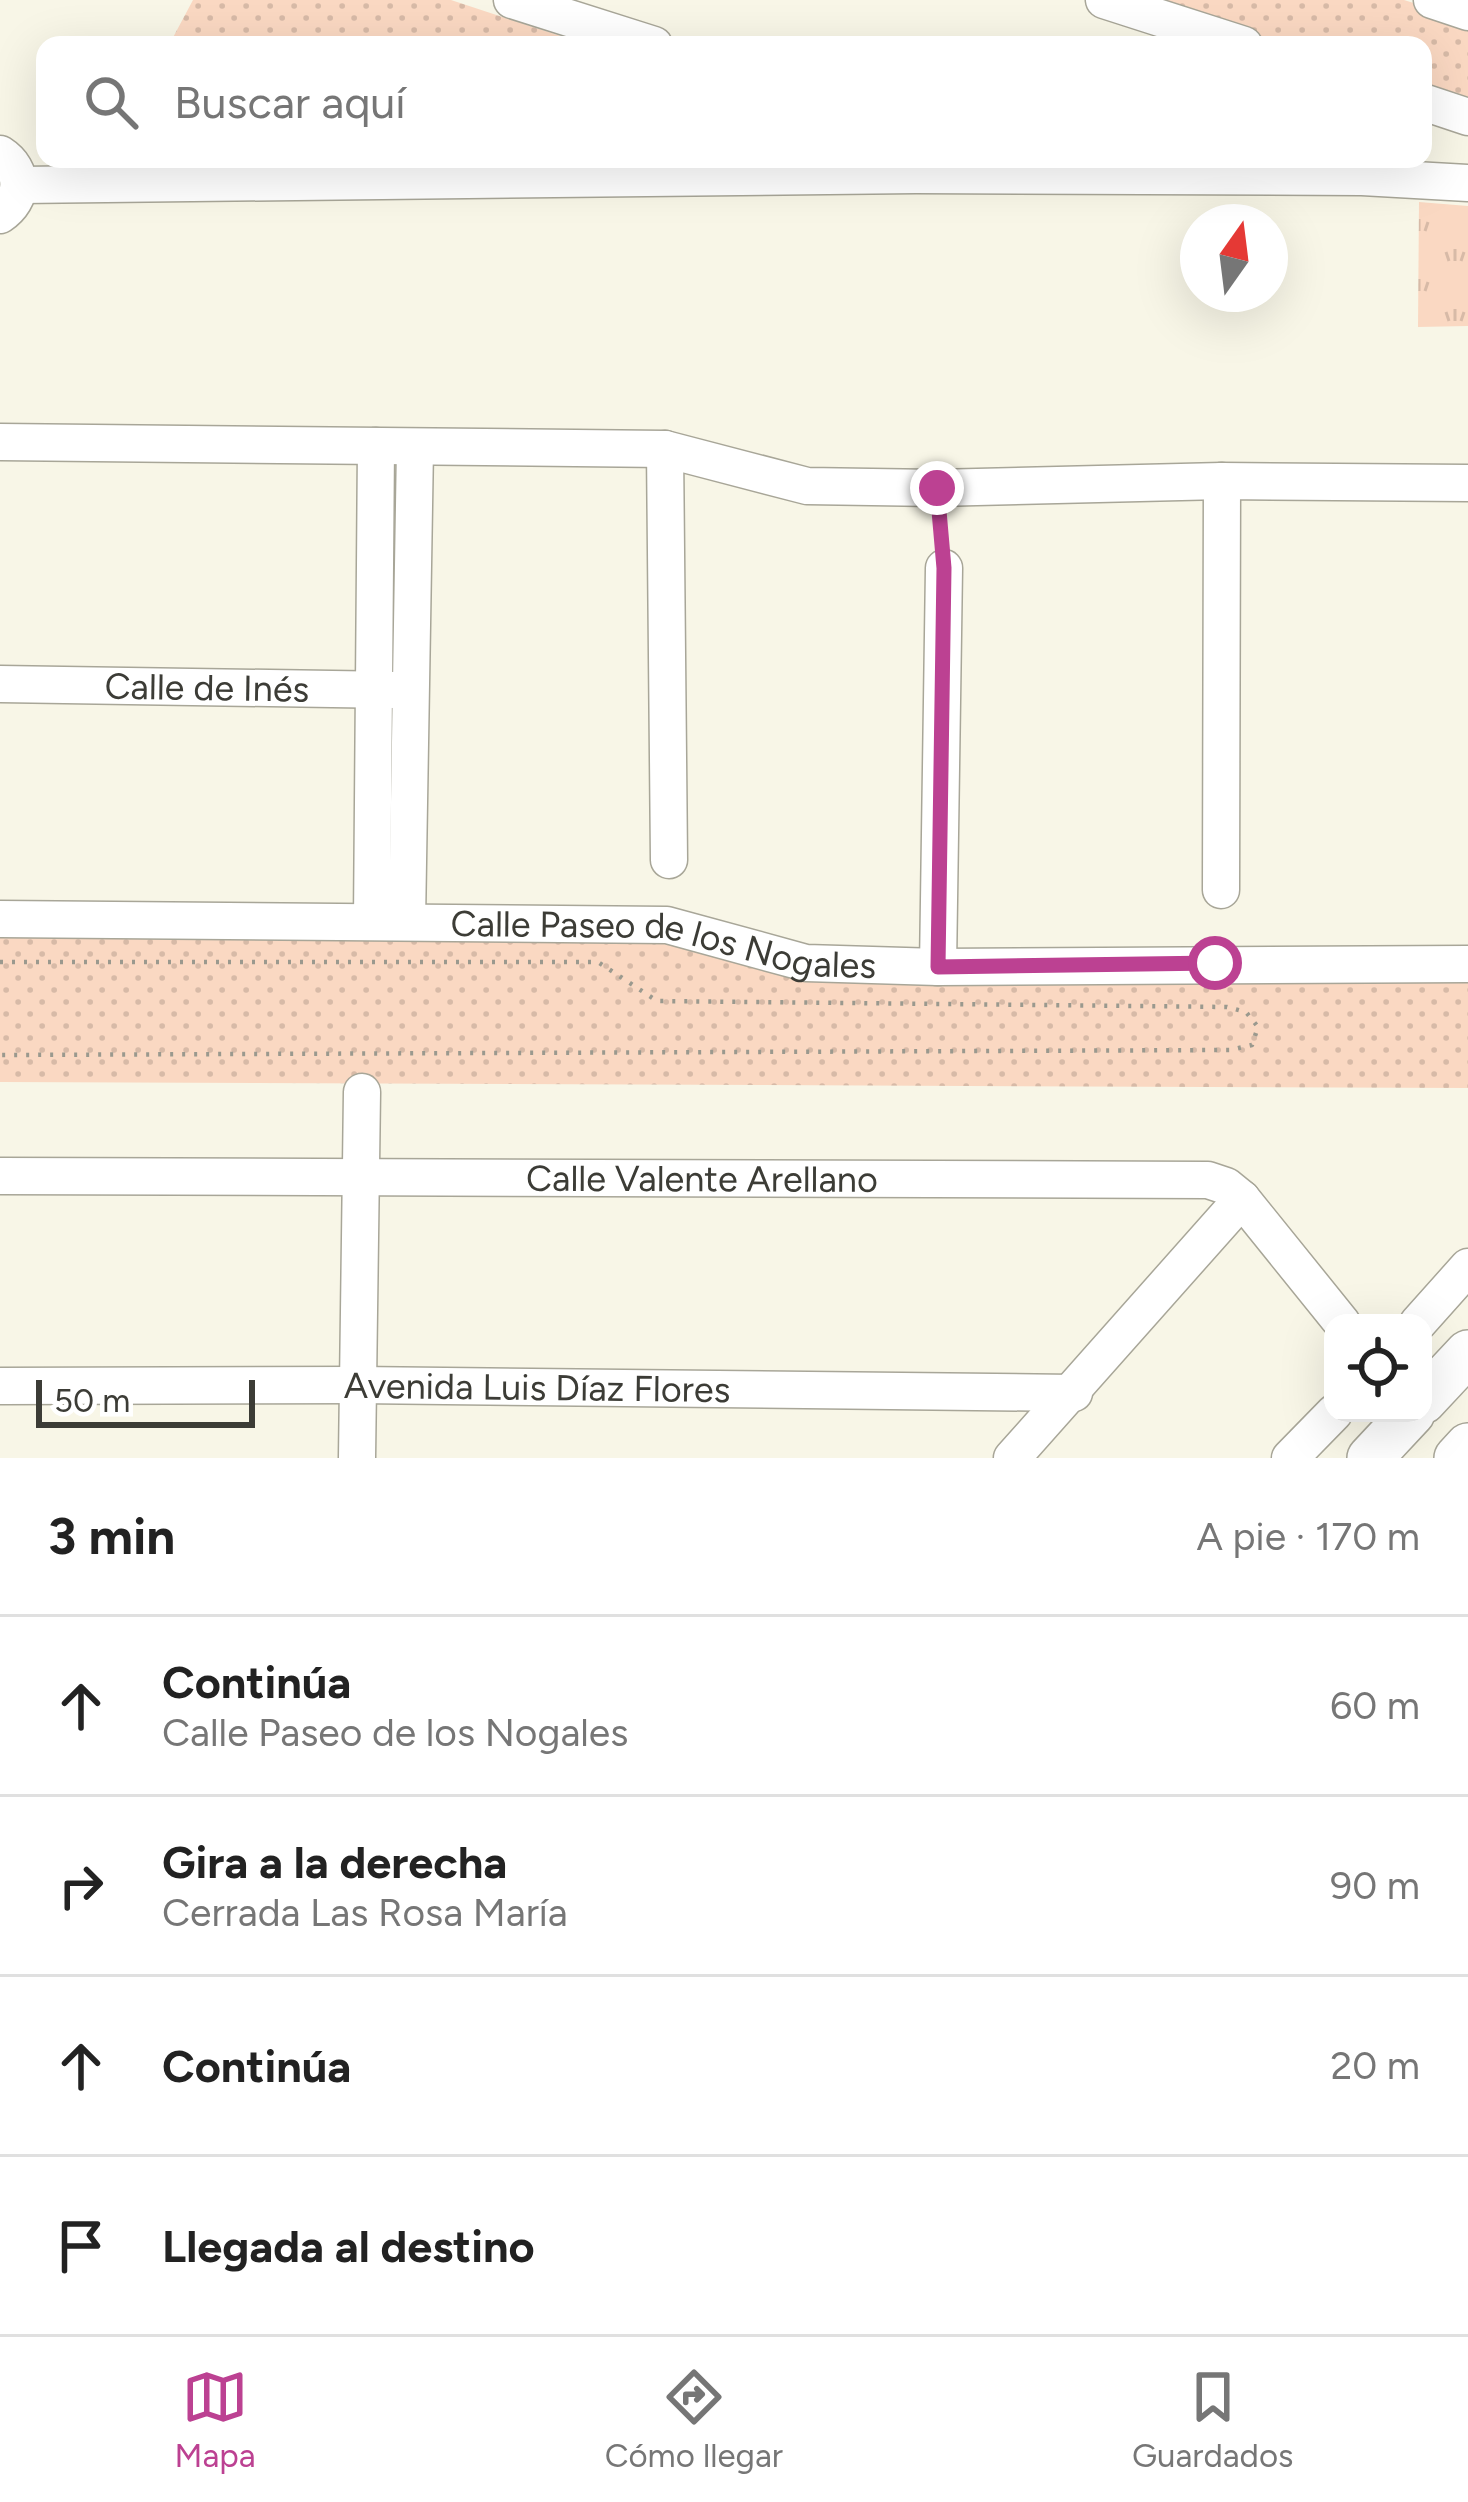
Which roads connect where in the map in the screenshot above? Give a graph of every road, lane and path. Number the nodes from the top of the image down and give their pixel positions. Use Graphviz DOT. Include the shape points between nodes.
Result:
graph roads {
  1 [pos="512,0"];
  2 [pos="1104,0"];
  3 [pos="1432,0"];
  4 [pos="1468,12"];
  5 [pos="626,36"];
  6 [pos="1216,36"];
  7 [pos="1432,105"];
  8 [pos="1468,117"];
  9 [pos="1014,168"];
  10 [pos="1034,175"];
  11 [pos="1468,183"];
  12 [pos="7,185"];
  13 [pos="0,442"];
  14 [pos="376,446"];
  15 [pos="415,447"];
  16 [pos="665,449"];
  17 [pos="1222,481"];
  18 [pos="1468,483"];
  19 [pos="944,568"];
  20 [pos="0,684"];
  21 [pos="374,689"];
  22 [pos="411,690"];
  23 [pos="669,860"];
  24 [pos="1221,890"];
  25 [pos="0,919"];
  26 [pos="390,921"];
  27 [pos="0,962"];
  28 [pos="1468,964"];
  29 [pos="938,967"];
  30 [pos="0,1055"];
  31 [pos="362,1092"];
  32 [pos="361,1175"];
  33 [pos="0,1176"];
  34 [pos="1242,1199"];
  35 [pos="1468,1267"];
  36 [pos="1335,1314"];
  37 [pos="1426,1314"];
  38 [pos="1468,1353"];
  39 [pos="358,1384"];
  40 [pos="0,1386"];
  41 [pos="1432,1391"];
  42 [pos="1074,1393"];
  43 [pos="1325,1422"];
  44 [pos="1404,1422"];
  45 [pos="1468,1446"];
  46 [pos="357,1458"];
  47 [pos="1012,1458"];
  48 [pos="1291,1458"];
  49 [pos="1370,1458"];
  50 [pos="1457,1458"];
  1 -- 5 [label="street"];
  2 -- 6 [label="street"];
  3 -- 4 [label="street"];
  7 -- 8 [label="street"];
  9 -- 10 [label="street"];
  10 -- 11 [label="street"];
  10 -- 12 [label="street"];
  13 -- 14 [label="street"];
  14 -- 15 [label="street"];
  14 -- 21 [label="street"];
  15 -- 16 [label="street"];
  15 -- 22 [label="street"];
  16 -- 17 [label="street" via="807,486"];
  16 -- 23 [label="street"];
  17 -- 18 [label="street"];
  17 -- 24 [label="street"];
  19 -- 29 [label="street"];
  20 -- 21 [label="street, Calle de Inés"];
  21 -- 22 [label="street, Calle de Inés"];
  21 -- 26 [label="street"];
  22 -- 26 [label="street"];
  25 -- 26 [label="street, Calle Paseo de los Nogales"];
  26 -- 29 [label="street, Calle Paseo de los Nogales" via="667,925 806,963"];
  27 -- 30 [label="path" via="598,962 657,1000 1227,1007 1246,1012 1258,1027 1252,1045 1230,1050"];
  28 -- 29 [label="street, Calle Paseo de los Nogales"];
  31 -- 32 [label="street"];
  32 -- 33 [label="street, Calle Valente Arellano"];
  32 -- 34 [label="street, Calle Valente Arellano" via="1208,1180"];
  32 -- 39 [label="street"];
  34 -- 36 [label="street"];
  34 -- 42 [label="street"];
  35 -- 37 [label="street"];
  38 -- 41 [label="main road"];
  39 -- 40 [label="street, Avenida Luis Díaz Flores"];
  39 -- 42 [label="street, Avenida Luis Díaz Flores"];
  39 -- 46 [label="street"];
  42 -- 47 [label="street"];
  43 -- 48 [label="street"];
  44 -- 49 [label="main road"];
  45 -- 50 [label="main road"];
}
